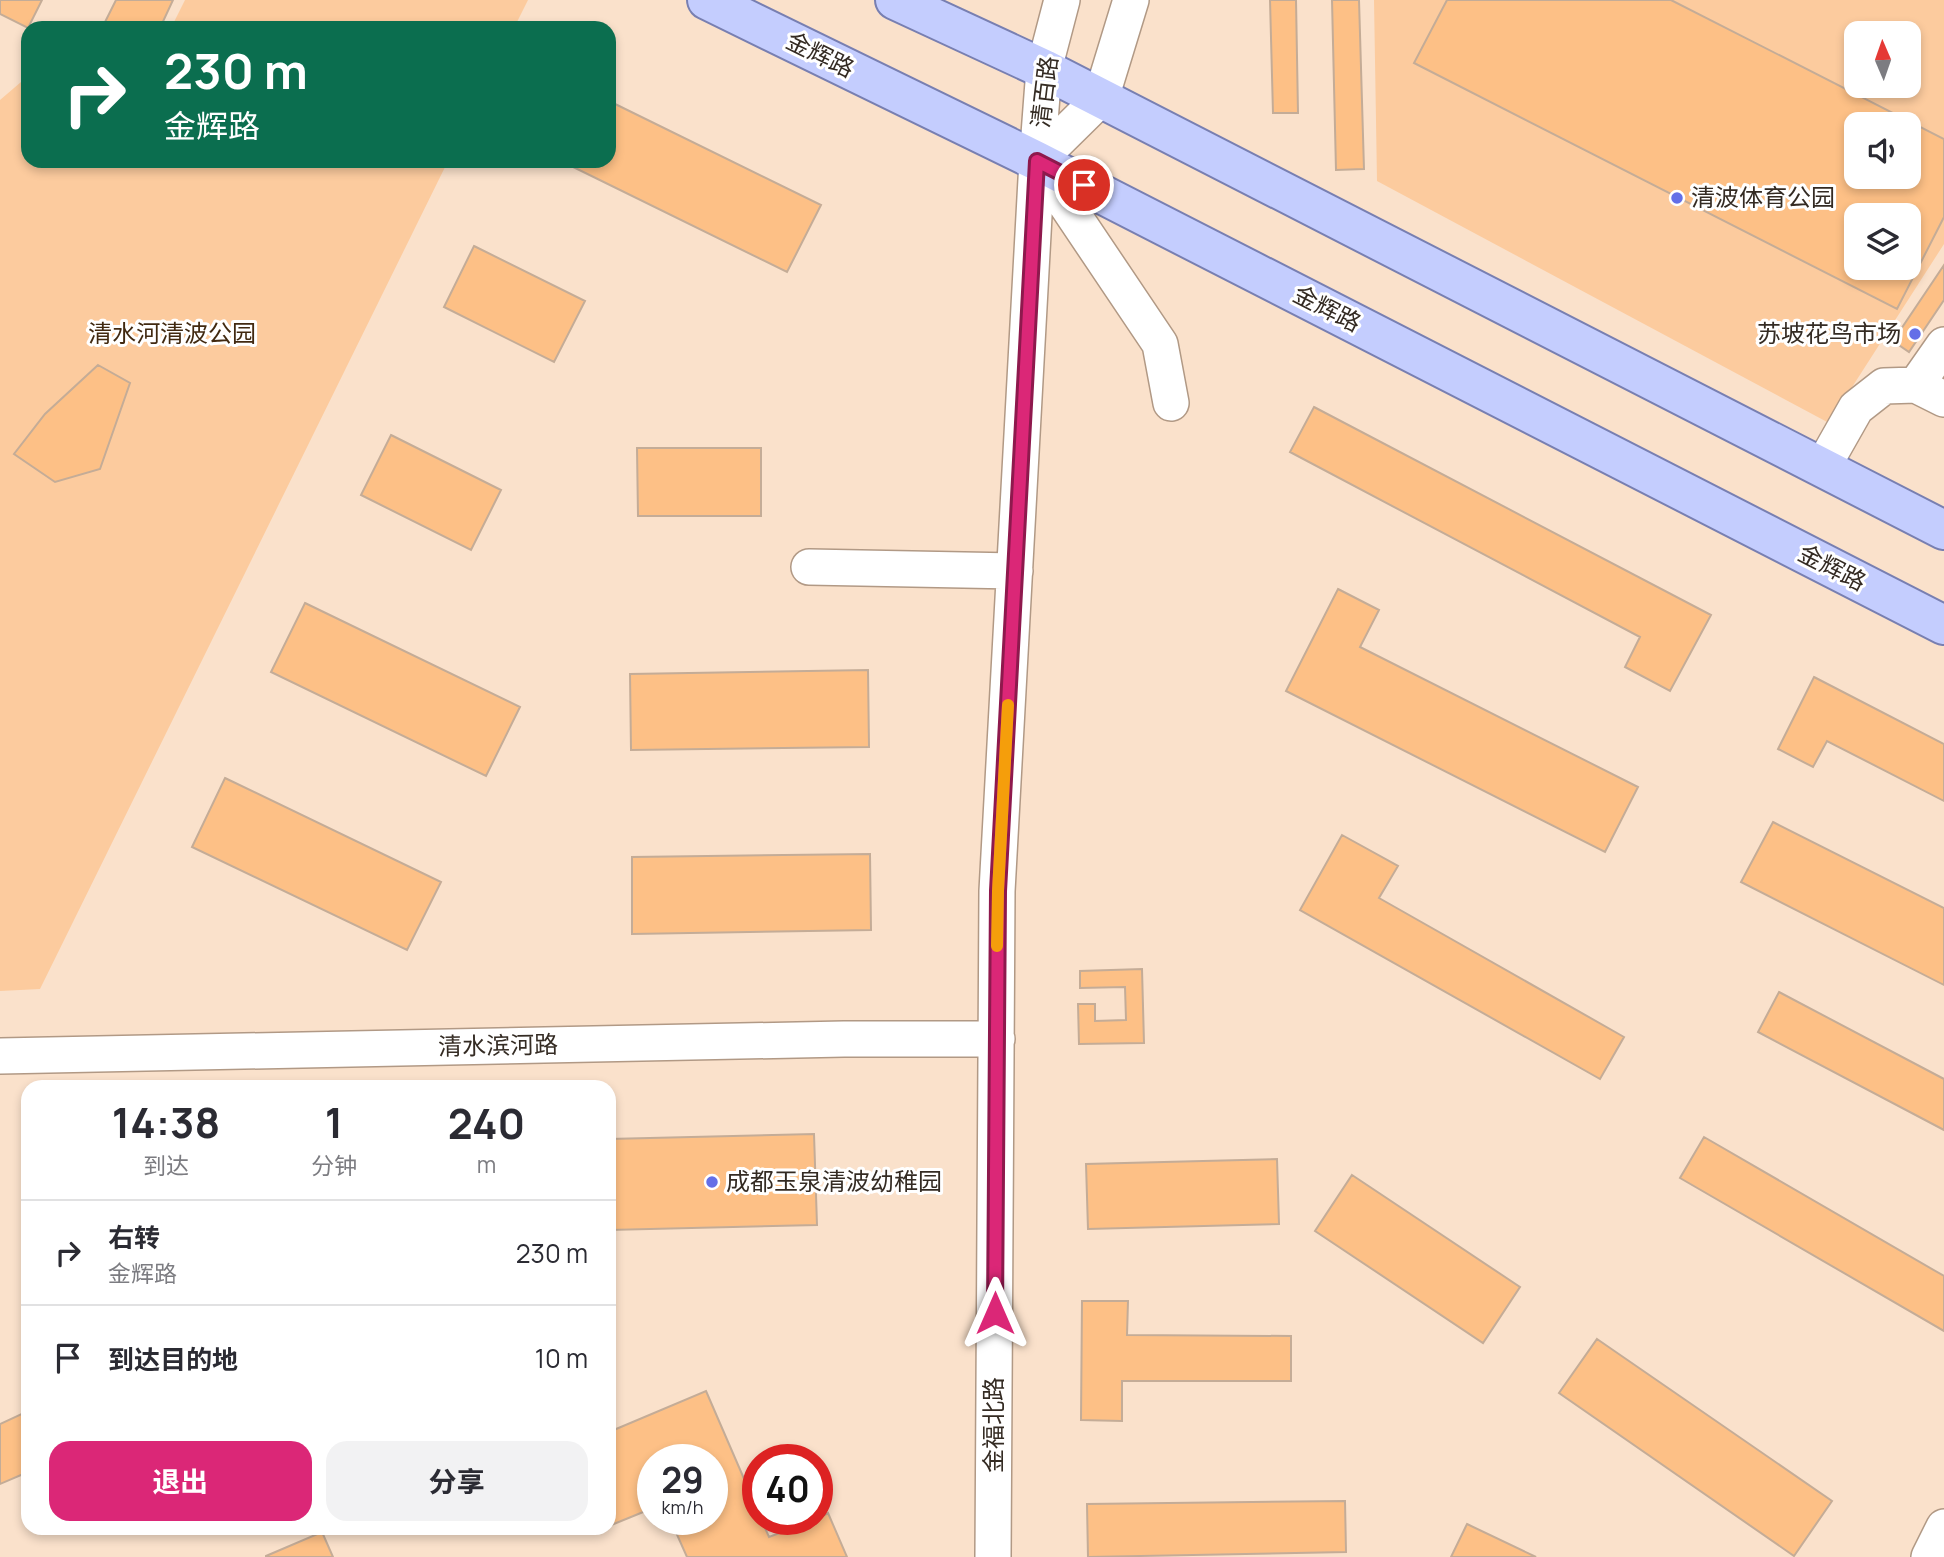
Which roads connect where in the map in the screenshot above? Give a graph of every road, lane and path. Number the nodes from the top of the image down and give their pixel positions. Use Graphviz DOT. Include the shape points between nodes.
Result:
graph roads {
  1 [pos="707,0"];
  2 [pos="895,0"];
  3 [pos="1062,0"];
  4 [pos="1131,0"];
  5 [pos="1044,69"];
  6 [pos="1101,99"];
  7 [pos="1037,161"];
  8 [pos="1944,345"];
  9 [pos="1930,392"];
  10 [pos="1171,403"];
  11 [pos="1822,468"];
  12 [pos="1944,530"];
  13 [pos="809,567"];
  14 [pos="1015,571"];
  15 [pos="1944,625"];
  16 [pos="997,1039"];
  17 [pos="0,1056"];
  18 [pos="1944,1527"];
  19 [pos="993,1557"];
  20 [pos="1929,1557"];
  1 -- 7 [label="main road, 金辉路"];
  2 -- 5 [label="main road"];
  3 -- 5 [label="street, 清百路"];
  4 -- 6 [label="street, 清百路"];
  5 -- 6 [label="main road"];
  5 -- 7 [label="street, 清百路"];
  6 -- 7 [label="street, 清百路"];
  6 -- 11 [label="main road"];
  7 -- 10 [label="street" via="1160,345"];
  7 -- 14 [label="street, 金福北路"];
  7 -- 15 [label="main road, 金辉路"];
  8 -- 9 [label="street"];
  9 -- 11 [label="street" via="1884,386 1856,408"];
  11 -- 12 [label="main road"];
  13 -- 14 [label="street"];
  14 -- 16 [label="street, 金福北路" via="998,891"];
  16 -- 17 [label="street, 清水滨河路"];
  16 -- 19 [label="street, 金福北路"];
  18 -- 20 [label="street"];
}
